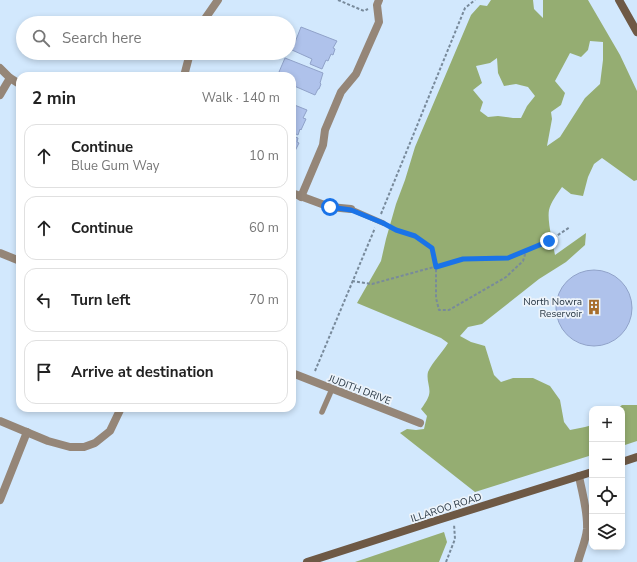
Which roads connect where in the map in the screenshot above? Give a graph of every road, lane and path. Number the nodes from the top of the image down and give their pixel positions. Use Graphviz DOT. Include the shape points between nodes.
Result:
graph roads {
  1 [pos="218,0"];
  2 [pos="338,0"];
  3 [pos="379,0"];
  4 [pos="474,0"];
  5 [pos="619,0"];
  6 [pos="370,9"];
  7 [pos="207,16"];
  8 [pos="637,32"];
  9 [pos="188,60"];
  10 [pos="0,68"];
  11 [pos="185,72"];
  12 [pos="10,78"];
  13 [pos="16,82"];
  14 [pos="0,95"];
  15 [pos="296,195"];
  16 [pos="301,197"];
  17 [pos="351,210"];
  18 [pos="371,218"];
  19 [pos="380,222"];
  20 [pos="570,227"];
  21 [pos="526,251"];
  22 [pos="0,253"];
  23 [pos="16,259"];
  24 [pos="436,267"];
  25 [pos="352,282"];
  26 [pos="296,375"];
  27 [pos="311,381"];
  28 [pos="332,389"];
  29 [pos="119,412"];
  30 [pos="322,412"];
  31 [pos="0,421"];
  32 [pos="420,423"];
  33 [pos="27,432"];
  34 [pos="637,457"];
  35 [pos="625,461"];
  36 [pos="589,473"];
  37 [pos="579,476"];
  38 [pos="0,500"];
  39 [pos="453,515"];
  40 [pos="307,562"];
  41 [pos="446,562"];
  42 [pos="578,562"];
  1 -- 7 [label="street"];
  2 -- 6 [label="path" via="364,11"];
  3 -- 16 [label="street" via="379,22 356,74 341,92 325,130 323,145"];
  4 -- 19 [label="path" via="465,8"];
  5 -- 8 [label="main road"];
  9 -- 11 [label="street"];
  10 -- 12 [label="street"];
  12 -- 13 [label="street"];
  12 -- 14 [label="street"];
  15 -- 16 [label="street"];
  16 -- 17 [label="street" via="330,207"];
  17 -- 18 [label="lane"];
  18 -- 19 [label="lane"];
  18 -- 25 [label="path" via="376,228"];
  19 -- 24 [label="path" via="415,236 432,248"];
  20 -- 21 [label="path" via="549,241"];
  21 -- 24 [label="path" via="508,258 463,259"];
  21 -- 24 [label="path" via="523,261 506,277 449,310 439,310 436,298"];
  22 -- 23 [label="street"];
  24 -- 25 [label="path" via="372,284"];
  25 -- 27 [label="path"];
  26 -- 27 [label="street, JUDITH DRIVE"];
  27 -- 28 [label="street, JUDITH DRIVE"];
  28 -- 30 [label="lane"];
  28 -- 32 [label="street, JUDITH DRIVE"];
  29 -- 33 [label="street" via="110,431 95,443 84,447 70,447"];
  31 -- 33 [label="street"];
  33 -- 38 [label="street"];
  34 -- 35 [label="main road"];
  36 -- 37 [label="main road, ILLAROO ROAD"];
  37 -- 39 [label="main road, ILLAROO ROAD"];
  37 -- 42 [label="street" via="587,530"];
  39 -- 40 [label="main road, ILLAROO ROAD"];
  39 -- 41 [label="path" via="455,539"];
}
